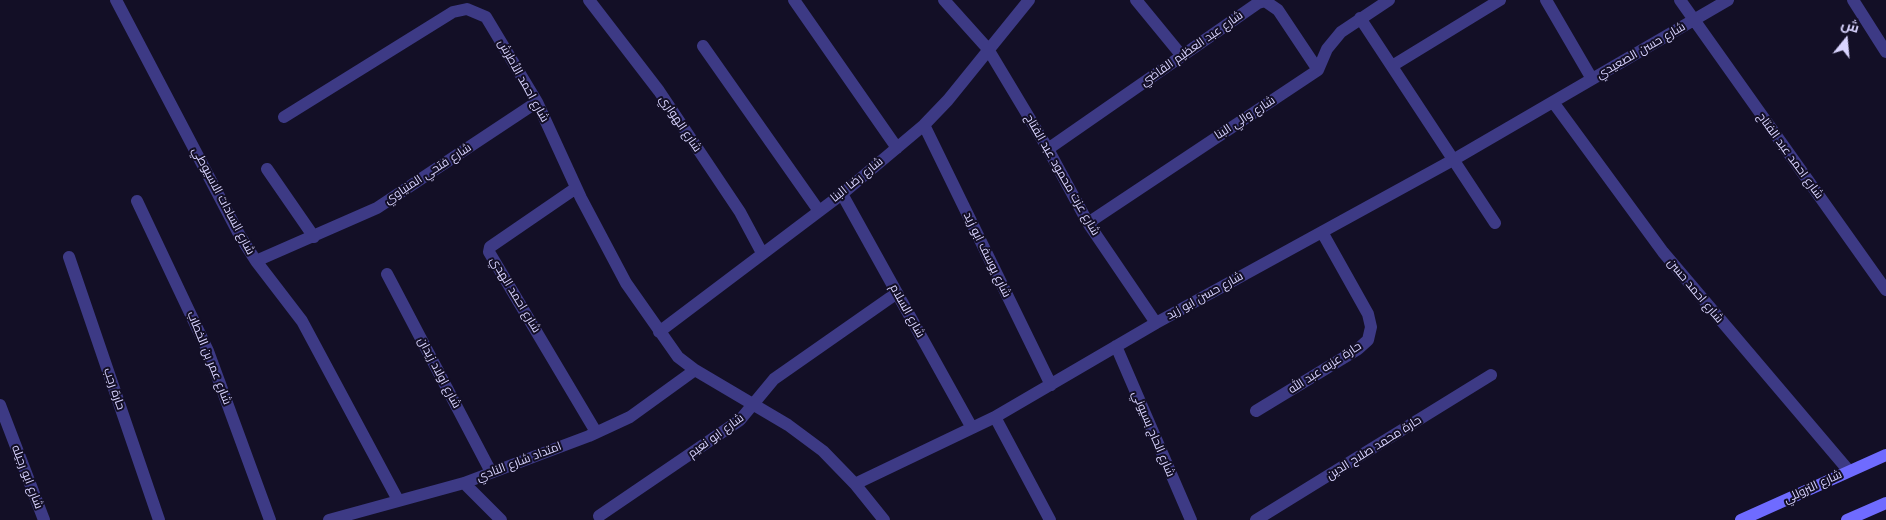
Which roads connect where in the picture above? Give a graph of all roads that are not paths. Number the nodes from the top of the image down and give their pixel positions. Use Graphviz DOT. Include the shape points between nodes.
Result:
graph roads {
  1 [pos="116,0"];
  2 [pos="590,0"];
  3 [pos="794,0"];
  4 [pos="944,0"];
  5 [pos="1030,0"];
  6 [pos="1136,0"];
  7 [pos="1389,0"];
  8 [pos="1500,0"];
  9 [pos="1546,0"];
  10 [pos="1680,0"];
  11 [pos="1728,0"];
  12 [pos="1853,0"];
  13 [pos="1360,18"];
  14 [pos="1693,21"];
  15 [pos="703,46"];
  16 [pos="988,50"];
  17 [pos="1886,52"];
  18 [pos="1182,56"];
  19 [pos="1392,66"];
  20 [pos="1318,70"];
  21 [pos="1592,79"];
  22 [pos="537,102"];
  23 [pos="1553,102"];
  24 [pos="284,117"];
  25 [pos="924,125"];
  26 [pos="897,148"];
  27 [pos="1048,149"];
  28 [pos="1454,160"];
  29 [pos="267,169"];
  30 [pos="576,188"];
  31 [pos="842,194"];
  32 [pos="137,201"];
  33 [pos="819,211"];
  34 [pos="1088,223"];
  35 [pos="1495,223"];
  36 [pos="1322,232"];
  37 [pos="314,237"];
  38 [pos="762,253"];
  39 [pos="69,257"];
  40 [pos="256,261"];
  41 [pos="387,274"];
  42 [pos="1886,290"];
  43 [pos="897,293"];
  44 [pos="1156,323"];
  45 [pos="659,332"];
  46 [pos="1116,346"];
  47 [pos="695,370"];
  48 [pos="1491,375"];
  49 [pos="1051,385"];
  50 [pos="0,405"];
  51 [pos="753,405"];
  52 [pos="1256,411"];
  53 [pos="995,417"];
  54 [pos="972,428"];
  55 [pos="596,432"];
  56 [pos="1886,455"];
  57 [pos="1848,471"];
  58 [pos="491,472"];
  59 [pos="464,483"];
  60 [pos="855,484"];
  61 [pos="398,500"];
  62 [pos="1886,503"];
  63 [pos="599,516"];
  64 [pos="1863,517"];
  65 [pos="44,520"];
  66 [pos="159,520"];
  67 [pos="270,520"];
  68 [pos="329,520"];
  69 [pos="501,520"];
  70 [pos="884,520"];
  71 [pos="1050,520"];
  72 [pos="1191,520"];
  73 [pos="1256,520"];
  74 [pos="1741,520"];
  75 [pos="1847,520"];
  1 -- 40 [label="street, شارع السادات الاسيوطي"];
  2 -- 38 [label="street, شارع الهواري" via="659,91 740,212"];
  3 -- 26 [label="street"];
  4 -- 16 [label="street, شارع عزت محمود عبد الفتاح"];
  5 -- 16 [label="street, شارع رضا البنا"];
  6 -- 18 [label="street"];
  7 -- 13 [label="street"];
  8 -- 19 [label="street"];
  9 -- 21 [label="street"];
  10 -- 14 [label="street, شارع احمد عبد الفتاح"];
  11 -- 14 [label="street, شارع حسن الصعيدي"];
  12 -- 17 [label="street"];
  13 -- 19 [label="street"];
  13 -- 20 [label="street" via="1327,49"];
  14 -- 21 [label="street, شارع حسن الصعيدي"];
  14 -- 42 [label="street, شارع احمد عبد الفتاح"];
  15 -- 33 [label="street"];
  16 -- 25 [label="street, شارع رضا البنا"];
  16 -- 27 [label="street, شارع عزت محمود عبد الفتاح"];
  18 -- 20 [label="street, شارع عبد العظيم القاضي" via="1265,1 1278,10"];
  18 -- 27 [label="street, شارع عبد العظيم القاضي"];
  19 -- 28 [label="street"];
  20 -- 34 [label="street, شارع والي البنا"];
  21 -- 23 [label="street, شارع حسن الصعيدي"];
  22 -- 24 [label="street, شارع احمد الأطرش" via="486,17 467,9 452,12"];
  22 -- 30 [label="street, شارع احمد الأطرش"];
  22 -- 37 [label="street, شارع فتحي المنياوي" via="377,208"];
  23 -- 28 [label="street, شارع حسن ابو زيد"];
  23 -- 57 [label="street, شارع احمد حسن" via="1663,252"];
  25 -- 26 [label="street, شارع رضا البنا"];
  25 -- 49 [label="street, شارع يوسف ابو زيد"];
  26 -- 31 [label="street, شارع رضا البنا"];
  27 -- 34 [label="street, شارع عزت محمود عبد الفتاح"];
  28 -- 35 [label="street"];
  28 -- 36 [label="street, شارع حسن ابو زيد"];
  29 -- 37 [label="street"];
  30 -- 45 [label="street, شارع احمد الأطرش" via="626,283"];
  30 -- 55 [label="street, شارع احمد الهدي" via="490,247 489,252"];
  31 -- 33 [label="street, شارع رضا البنا"];
  31 -- 43 [label="street, شارع السلام"];
  32 -- 67 [label="street, شارع عمر بن الخطاب" via="208,351"];
  33 -- 38 [label="street, شارع رضا البنا"];
  34 -- 44 [label="street, شارع عزت محمود عبد الفتاح"];
  36 -- 44 [label="street, شارع حسن ابو زيد"];
  36 -- 52 [label="street, حارة عزبه عبد الله" via="1368,314 1371,327 1368,340"];
  37 -- 40 [label="street, شارع فتحي المنياوي"];
  38 -- 45 [label="street, شارع رضا البنا"];
  39 -- 66 [label="street, حارة رجب"];
  40 -- 61 [label="street, شارع السادات الاسيوطي" via="302,321"];
  41 -- 58 [label="street, شارع اولاد زيدان"];
  43 -- 51 [label="street, شارع ابو نعيم" via="774,378"];
  43 -- 54 [label="street, شارع السلام"];
  44 -- 46 [label="street, شارع حسن ابو زيد"];
  45 -- 47 [label="street, شارع احمد الأطرش" via="678,357"];
  46 -- 49 [label="street, شارع حسن ابو زيد"];
  46 -- 72 [label="street, شارع الحاج بسيوني"];
  47 -- 51 [label="street, شارع احمد الأطرش"];
  47 -- 55 [label="street, امتداد شارع النادي" via="630,417"];
  48 -- 73 [label="street, حارة محمد صلاح الدين"];
  49 -- 53 [label="street, شارع حسن ابو زيد"];
  50 -- 65 [label="street, شارع ابو رجيله"];
  51 -- 60 [label="street, شارع احمد الأطرش" via="788,425 823,451"];
  51 -- 63 [label="street, شارع ابو نعيم" via="740,420"];
  53 -- 54 [label="street, شارع حسن ابو زيد"];
  53 -- 71 [label="street"];
  54 -- 60 [label="street, شارع حسن ابو زيد"];
  55 -- 58 [label="street, امتداد شارع النادي"];
  56 -- 57 [label="street, شارع التروللي"];
  57 -- 74 [label="street, شارع التروللي"];
  58 -- 59 [label="street, امتداد شارع النادي"];
  59 -- 61 [label="street, امتداد شارع النادي"];
  59 -- 69 [label="street"];
  60 -- 70 [label="street, شارع احمد الأطرش"];
  61 -- 68 [label="street, امتداد شارع النادي"];
  62 -- 64 [label="street"];
  64 -- 75 [label="street"];
}
